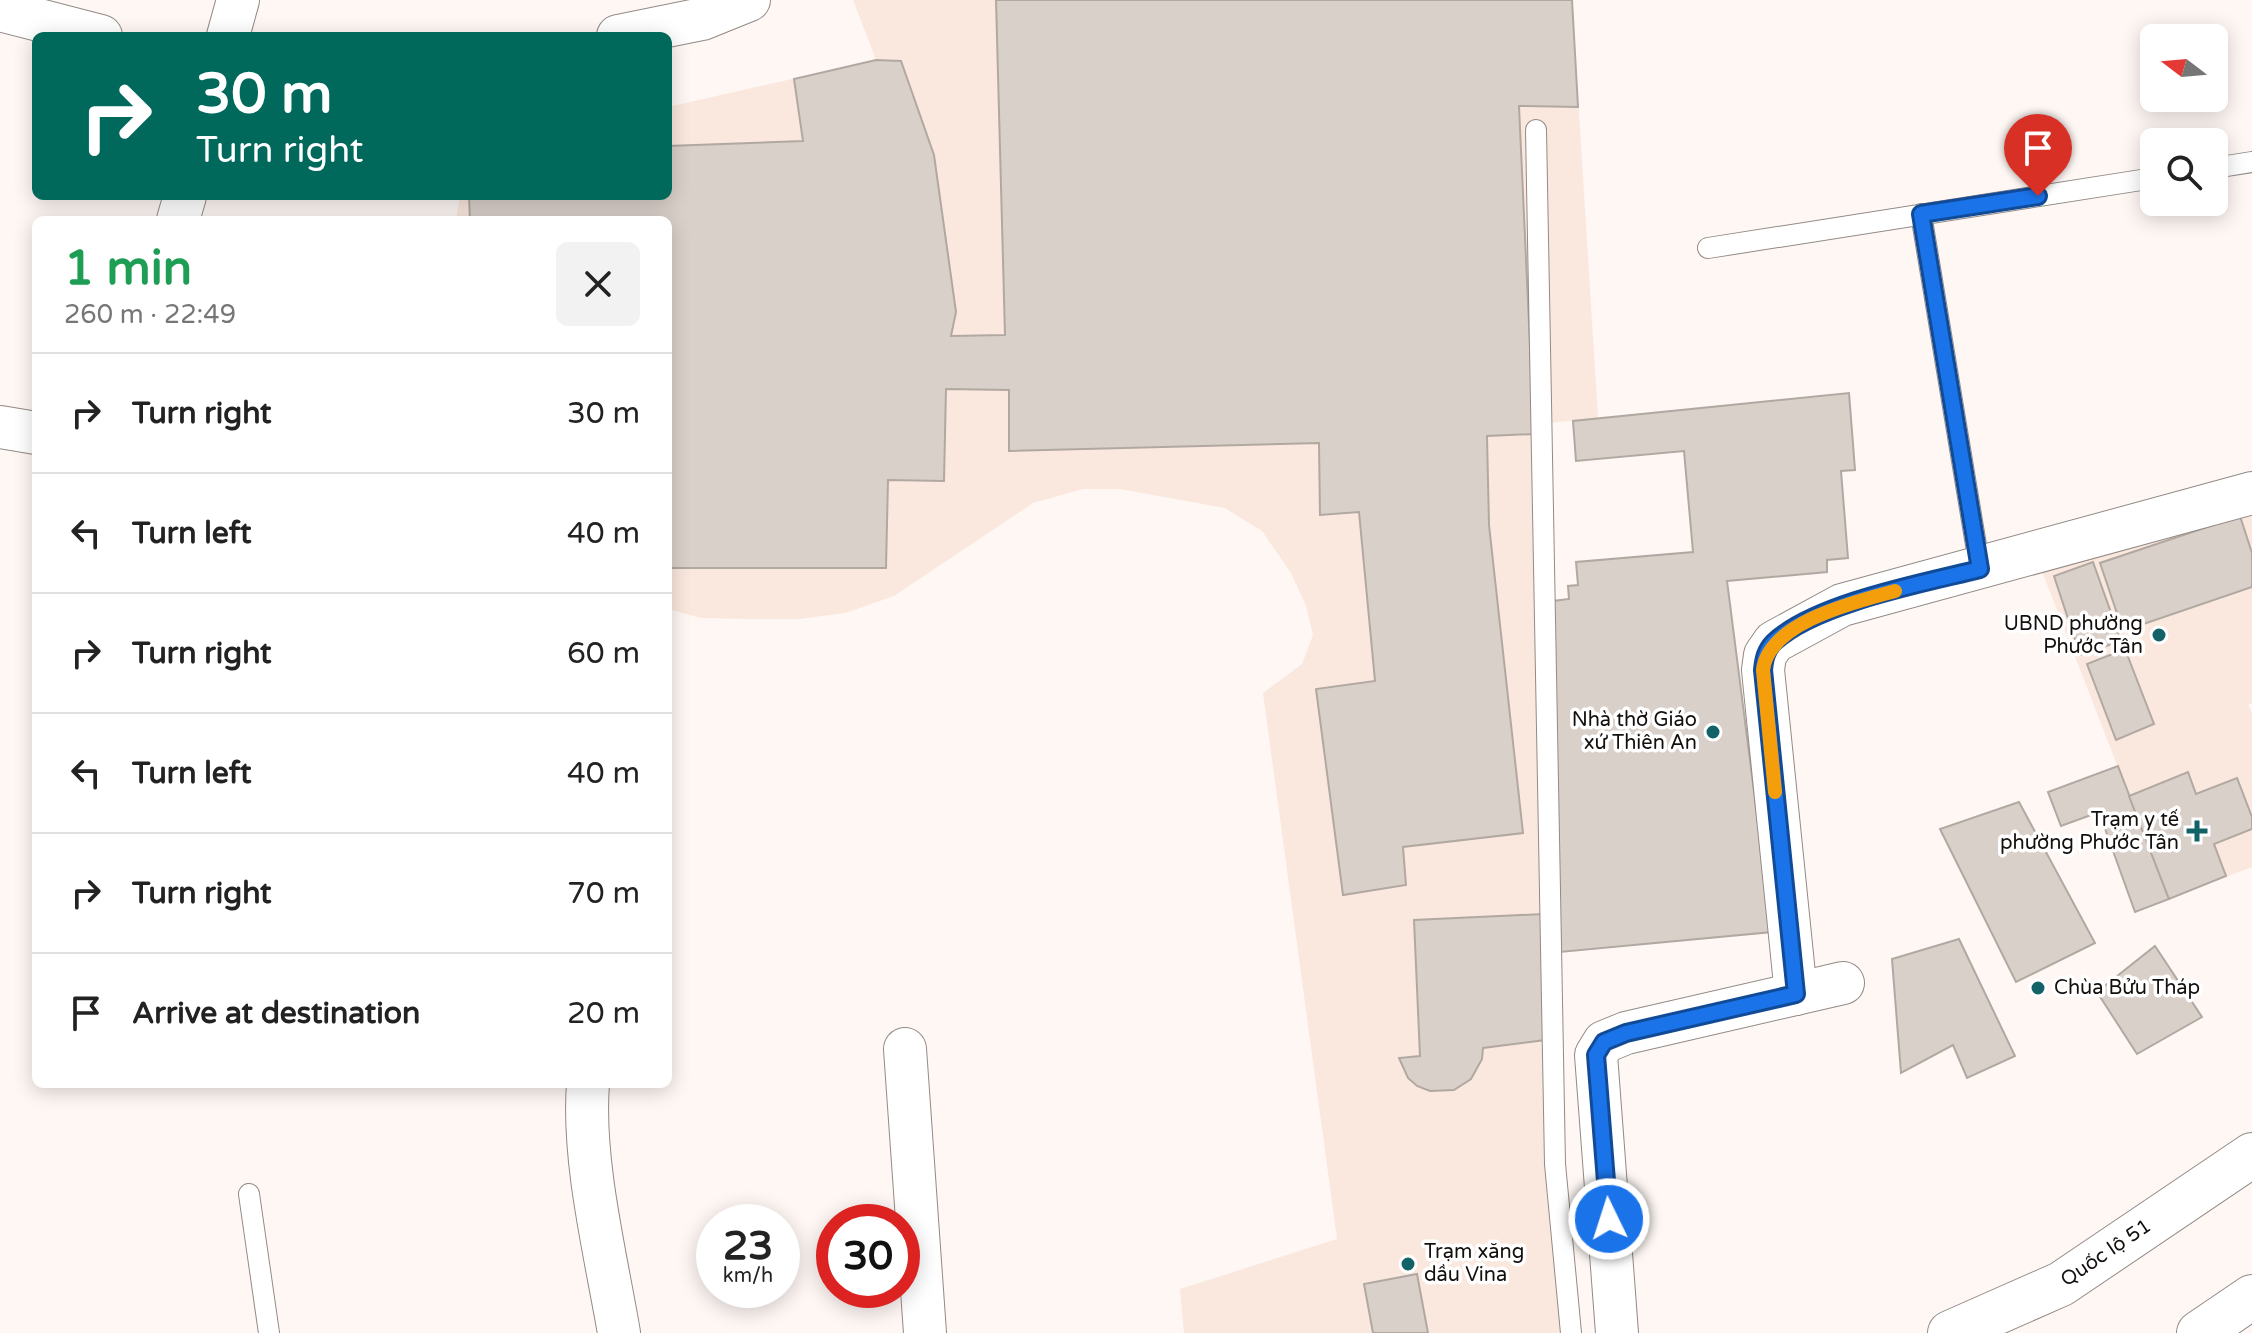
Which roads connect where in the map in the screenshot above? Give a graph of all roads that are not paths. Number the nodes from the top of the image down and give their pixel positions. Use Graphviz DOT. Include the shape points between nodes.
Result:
graph roads {
  1 [pos="238,0"];
  2 [pos="749,0"];
  3 [pos="0,10"];
  4 [pos="85,32"];
  5 [pos="229,32"];
  6 [pos="638,32"];
  7 [pos="1536,130"];
  8 [pos="2252,162"];
  9 [pos="2228,166"];
  10 [pos="2140,180"];
  11 [pos="1921,214"];
  12 [pos="1708,248"];
  13 [pos="0,427"];
  14 [pos="32,432"];
  15 [pos="2252,493"];
  16 [pos="1980,569"];
  17 [pos="1843,983"];
  18 [pos="1796,994"];
  19 [pos="905,1049"];
  20 [pos="588,1088"];
  21 [pos="2252,1155"];
  22 [pos="249,1194"];
  23 [pos="2252,1297"];
  24 [pos="269,1333"];
  25 [pos="619,1333"];
  26 [pos="925,1333"];
  27 [pos="1571,1333"];
  28 [pos="1617,1333"];
  29 [pos="1950,1333"];
  30 [pos="2199,1333"];
  1 -- 5 [label="street"];
  2 -- 6 [label="street" via="702,19"];
  3 -- 4 [label="street"];
  7 -- 27 [label="lane" via="1555,1164"];
  8 -- 9 [label="lane"];
  10 -- 11 [label="lane"];
  11 -- 12 [label="lane"];
  11 -- 16 [label="lane"];
  13 -- 14 [label="street"];
  15 -- 16 [label="street"];
  16 -- 18 [label="street" via="1842,605 1774,642 1765,655"];
  17 -- 18 [label="street"];
  18 -- 28 [label="street" via="1626,1033 1604,1042 1596,1055"];
  19 -- 26 [label="street"];
  20 -- 25 [label="street" via="593,1173"];
  21 -- 29 [label="highway, Quốc lộ 51" via="2061,1284"];
  22 -- 24 [label="lane"];
  23 -- 30 [label="highway"];
}
